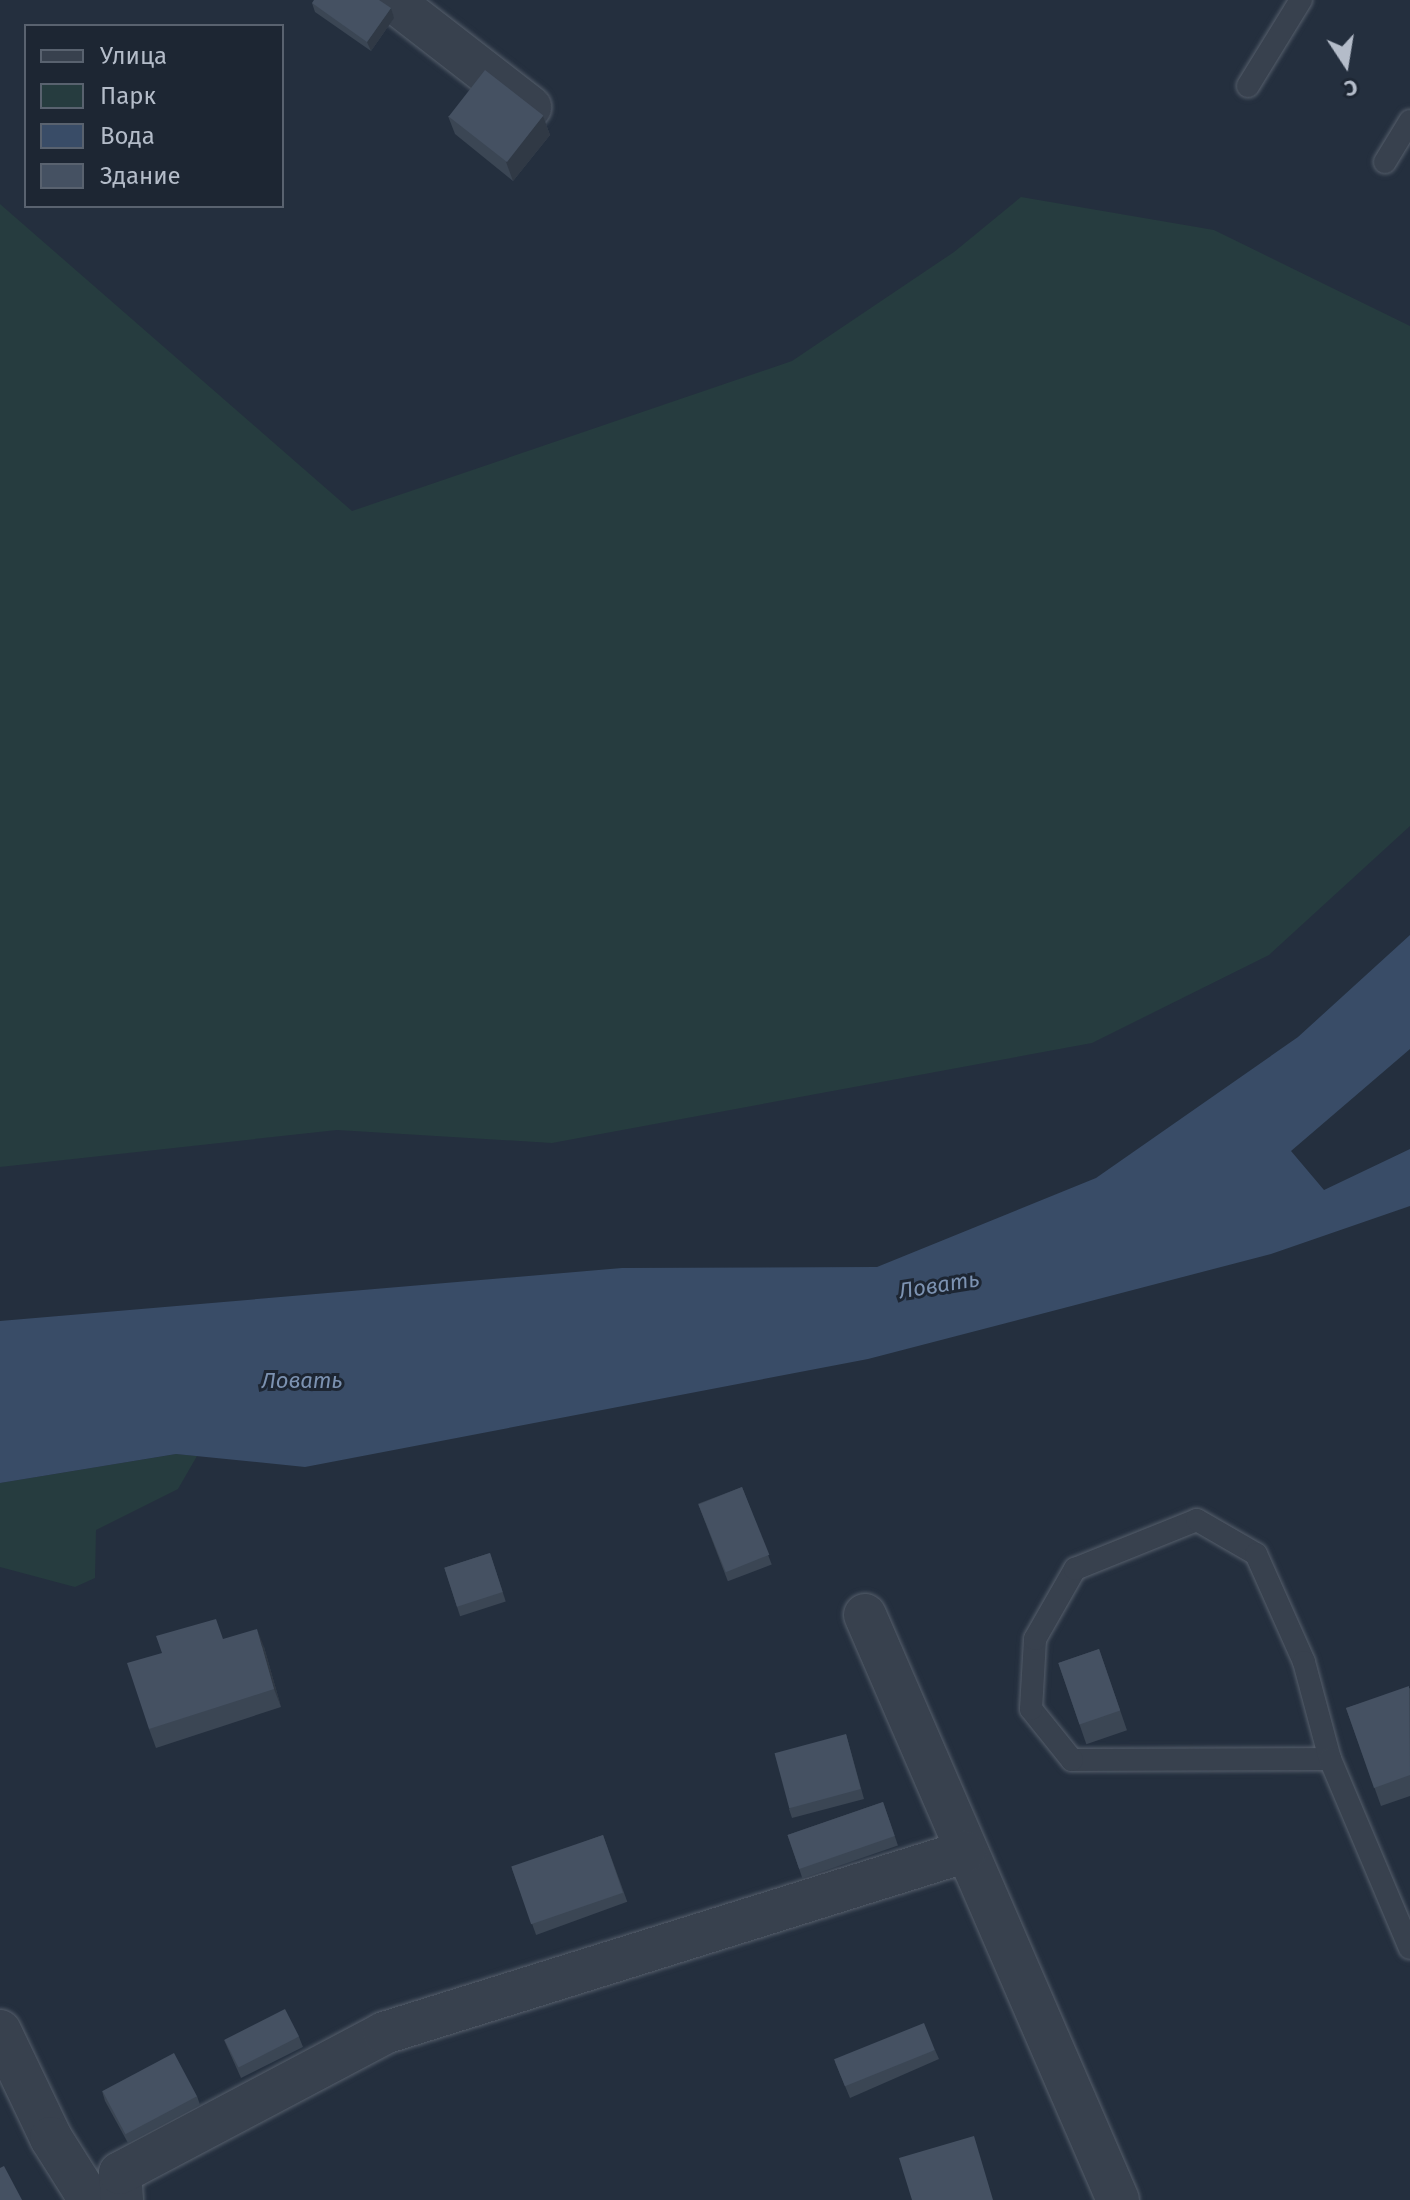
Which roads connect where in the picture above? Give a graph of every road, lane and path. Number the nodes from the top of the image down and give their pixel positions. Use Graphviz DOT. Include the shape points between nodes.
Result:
graph roads {
  1 [pos="392,0"];
  2 [pos="1301,0"];
  3 [pos="1248,86"];
  4 [pos="543,118"];
  5 [pos="1410,121"];
  6 [pos="1385,162"];
  7 [pos="865,1615"];
  8 [pos="1330,1759"];
  9 [pos="964,1852"];
  10 [pos="1410,1948"];
  11 [pos="0,2031"];
  12 [pos="90,2200"];
  13 [pos="122,2200"];
  14 [pos="1118,2200"];
  1 -- 4 [label="street"];
  2 -- 3 [label="lane"];
  5 -- 6 [label="lane"];
  7 -- 9 [label="street"];
  8 -- 8 [label="lane" via="1304,1662 1256,1554 1197,1520 1075,1569 1035,1639 1031,1709 1072,1760"];
  8 -- 10 [label="lane"];
  9 -- 13 [label="street" via="384,2033 120,2173"];
  9 -- 14 [label="street"];
  11 -- 12 [label="street" via="51,2138"];
}
